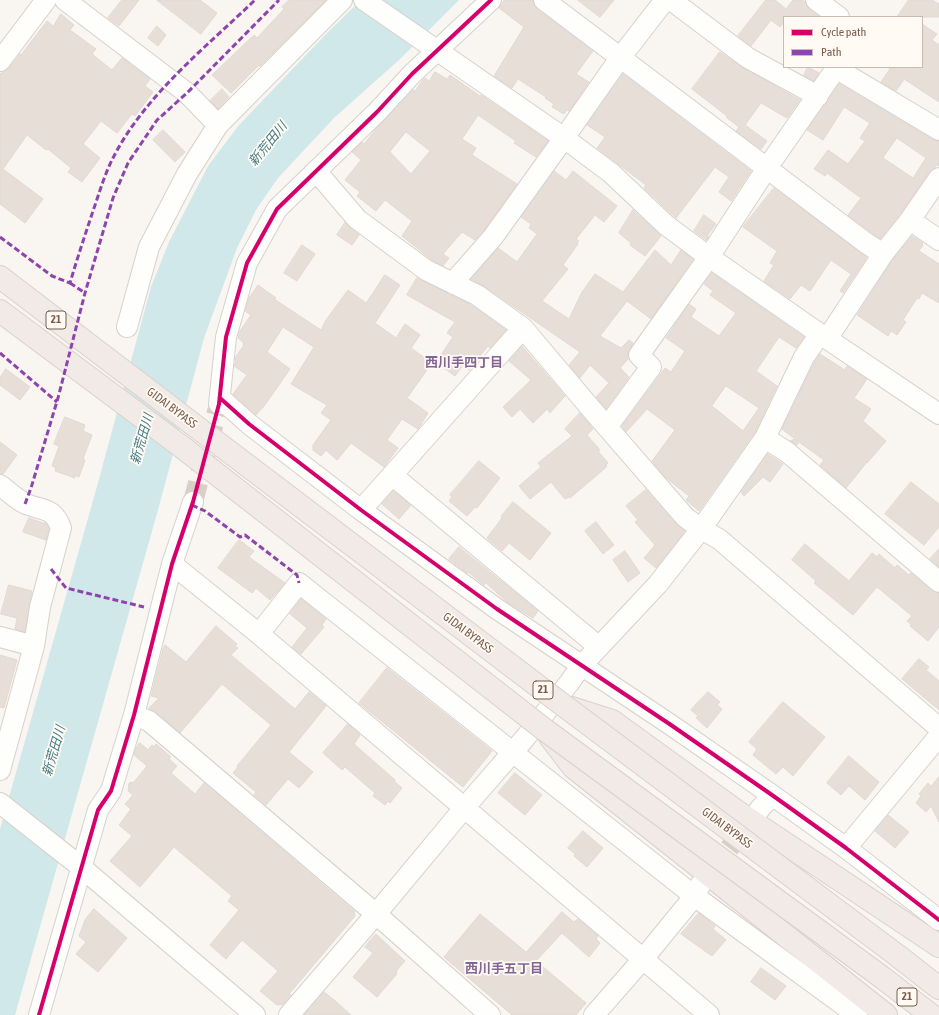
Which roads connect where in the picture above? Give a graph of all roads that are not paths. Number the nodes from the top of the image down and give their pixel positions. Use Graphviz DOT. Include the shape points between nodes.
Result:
graph roads {
  1 [pos="46,0"];
  2 [pos="65,0"];
  3 [pos="342,0"];
  4 [pos="364,0"];
  5 [pos="491,0"];
  6 [pos="544,0"];
  7 [pos="665,0"];
  8 [pos="672,0"];
  9 [pos="816,0"];
  10 [pos="838,16"];
  11 [pos="432,46"];
  12 [pos="620,58"];
  13 [pos="0,61"];
  14 [pos="837,68"];
  15 [pos="818,96"];
  16 [pos="218,125"];
  17 [pos="939,130"];
  18 [pos="564,138"];
  19 [pos="767,168"];
  20 [pos="316,171"];
  21 [pos="939,178"];
  22 [pos="910,220"];
  23 [pos="939,240"];
  24 [pos="883,254"];
  25 [pos="709,257"];
  26 [pos="0,276"];
  27 [pos="454,284"];
  28 [pos="0,311"];
  29 [pos="127,327"];
  30 [pos="523,328"];
  31 [pos="823,337"];
  32 [pos="939,414"];
  33 [pos="607,427"];
  34 [pos="765,438"];
  35 [pos="392,475"];
  36 [pos="0,485"];
  37 [pos="193,502"];
  38 [pos="361,510"];
  39 [pos="701,529"];
  40 [pos="172,564"];
  41 [pos="939,582"];
  42 [pos="259,634"];
  43 [pos="0,637"];
  44 [pos="34,646"];
  45 [pos="599,647"];
  46 [pos="582,665"];
  47 [pos="563,705"];
  48 [pos="134,715"];
  49 [pos="939,728"];
  50 [pos="545,730"];
  51 [pos="939,736"];
  52 [pos="513,751"];
  53 [pos="0,770"];
  54 [pos="772,795"];
  55 [pos="2,805"];
  56 [pos="465,807"];
  57 [pos="759,810"];
  58 [pos="846,848"];
  59 [pos="78,864"];
  60 [pos="698,888"];
  61 [pos="376,914"];
  62 [pos="939,920"];
  63 [pos="939,946"];
  64 [pos="643,959"];
  65 [pos="939,988"];
  66 [pos="39,1015"];
  67 [pos="254,1015"];
  68 [pos="289,1015"];
  69 [pos="490,1015"];
  70 [pos="594,1015"];
  71 [pos="709,1015"];
  72 [pos="857,1015"];
  73 [pos="886,1015"];
  74 [pos="931,1015"];
  1 -- 13 [label="street"];
  2 -- 16 [label="street" via="187,93"];
  3 -- 16 [label="street"];
  4 -- 11 [label="street"];
  5 -- 11 [label="street"];
  6 -- 12 [label="street"];
  7 -- 12 [label="street"];
  8 -- 15 [label="street" via="748,58"];
  9 -- 10 [label="street"];
  11 -- 18 [label="street"];
  11 -- 20 [label="street" via="412,74 377,112"];
  12 -- 18 [label="street"];
  12 -- 19 [label="street"];
  14 -- 15 [label="street"];
  14 -- 17 [label="street"];
  15 -- 19 [label="street"];
  16 -- 29 [label="street" via="187,174 149,247"];
  18 -- 25 [label="street" via="611,173 666,225"];
  18 -- 27 [label="street" via="493,237"];
  19 -- 24 [label="street"];
  19 -- 25 [label="street"];
  20 -- 27 [label="street" via="357,219 426,270"];
  20 -- 38 [label="street" via="277,209 247,263 226,338 220,401"];
  21 -- 22 [label="street"];
  22 -- 23 [label="street"];
  22 -- 24 [label="street"];
  24 -- 31 [label="street"];
  25 -- 31 [label="street"];
  25 -- 33 [label="street" via="640,355 650,367"];
  26 -- 47 [label="highway, GIDAI BYPASS / 21, bridge"];
  27 -- 30 [label="street" via="477,295"];
  28 -- 50 [label="highway, 21, bridge" via="182,447"];
  30 -- 33 [label="street"];
  30 -- 35 [label="street"];
  31 -- 32 [label="street"];
  31 -- 34 [label="street" via="804,357"];
  33 -- 39 [label="street" via="686,517"];
  34 -- 39 [label="street"];
  34 -- 41 [label="street" via="787,452"];
  35 -- 38 [label="street"];
  35 -- 45 [label="street"];
  36 -- 44 [label="street" via="25,504 46,510 57,517 61,528 40,607"];
  37 -- 40 [label="street"];
  38 -- 46 [label="street" via="497,609"];
  39 -- 45 [label="street" via="658,584"];
  39 -- 49 [label="street" via="719,539"];
  40 -- 42 [label="street"];
  40 -- 48 [label="street"];
  42 -- 52 [label="street" via="299,582"];
  42 -- 56 [label="street"];
  43 -- 44 [label="street"];
  44 -- 53 [label="street"];
  45 -- 46 [label="street"];
  46 -- 52 [label="street"];
  46 -- 54 [label="street"];
  47 -- 63 [label="highway, 21" via="612,721 735,810"];
  47 -- 65 [label="highway, GIDAI BYPASS / 21, bridge"];
  48 -- 59 [label="street" via="111,791 98,810"];
  48 -- 61 [label="street" via="150,720"];
  50 -- 73 [label="highway, 21" via="573,767"];
  50 -- 74 [label="highway, 21, bridge"];
  51 -- 58 [label="street"];
  52 -- 56 [label="street"];
  52 -- 60 [label="street"];
  54 -- 57 [label="street"];
  54 -- 58 [label="street"];
  55 -- 59 [label="street"];
  56 -- 61 [label="street"];
  56 -- 64 [label="street"];
  58 -- 62 [label="street"];
  59 -- 66 [label="street"];
  59 -- 67 [label="street"];
  60 -- 64 [label="street"];
  60 -- 72 [label="street"];
  61 -- 68 [label="street"];
  61 -- 69 [label="street"];
  64 -- 70 [label="street"];
  64 -- 71 [label="street"];
}
